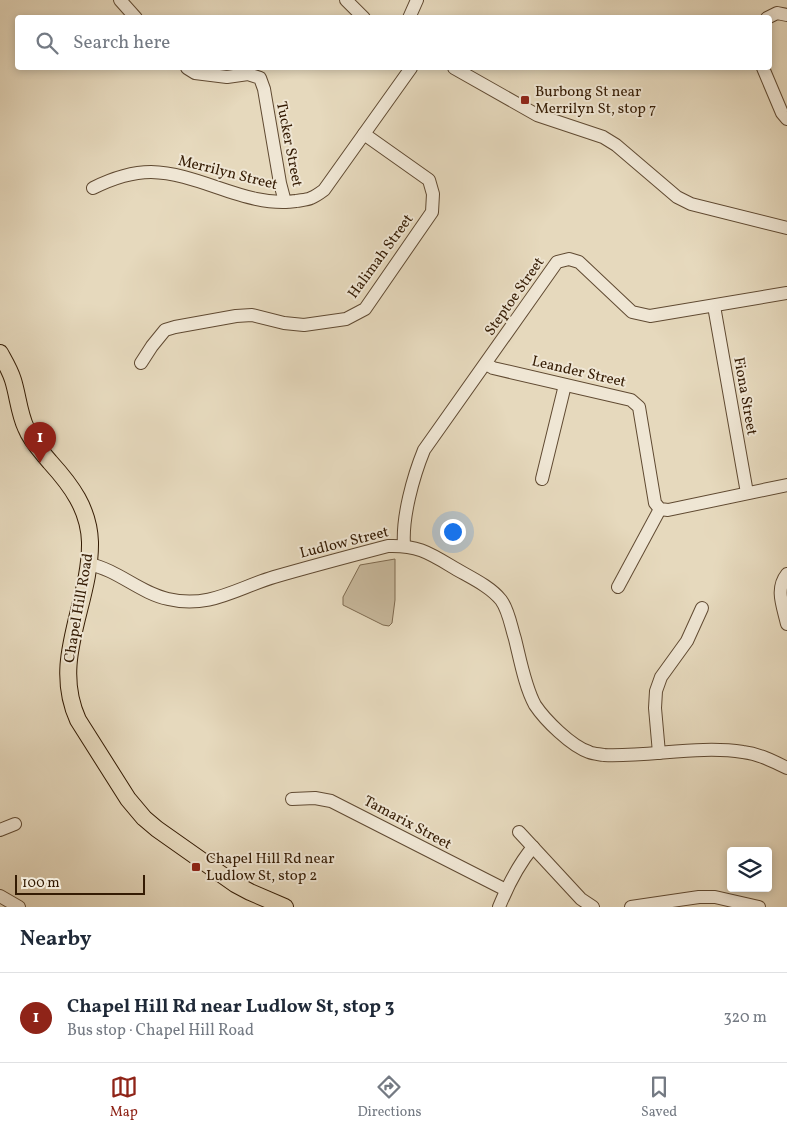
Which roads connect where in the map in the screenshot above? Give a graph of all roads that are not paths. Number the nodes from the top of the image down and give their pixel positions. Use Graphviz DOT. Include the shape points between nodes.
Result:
graph roads {
  1 [pos="120,0"];
  2 [pos="346,0"];
  3 [pos="416,0"];
  4 [pos="133,15"];
  5 [pos="361,15"];
  6 [pos="411,15"];
  7 [pos="787,15"];
  8 [pos="772,16"];
  9 [pos="191,70"];
  10 [pos="411,70"];
  11 [pos="457,70"];
  12 [pos="764,70"];
  13 [pos="787,119"];
  14 [pos="364,134"];
  15 [pos="93,188"];
  16 [pos="285,202"];
  17 [pos="787,228"];
  18 [pos="787,293"];
  19 [pos="714,306"];
  20 [pos="0,353"];
  21 [pos="141,363"];
  22 [pos="486,364"];
  23 [pos="565,385"];
  24 [pos="542,479"];
  25 [pos="787,485"];
  26 [pos="747,493"];
  27 [pos="660,508"];
  28 [pos="404,545"];
  29 [pos="89,564"];
  30 [pos="787,574"];
  31 [pos="618,587"];
  32 [pos="702,608"];
  33 [pos="787,624"];
  34 [pos="659,753"];
  35 [pos="787,768"];
  36 [pos="292,799"];
  37 [pos="15,824"];
  38 [pos="0,830"];
  39 [pos="520,832"];
  40 [pos="533,847"];
  41 [pos="506,890"];
  42 [pos="0,896"];
  43 [pos="19,907"];
  44 [pos="285,907"];
  45 [pos="499,907"];
  46 [pos="593,907"];
  47 [pos="631,907"];
  48 [pos="759,907"];
  1 -- 4 [label="street"];
  2 -- 5 [label="street"];
  3 -- 6 [label="street"];
  7 -- 8 [label="street"];
  9 -- 16 [label="street, Tucker Street" via="227,77 248,74 260,78"];
  10 -- 14 [label="street, Merrilyn Street"];
  11 -- 17 [label="street" via="536,115 603,137 677,197 691,204"];
  12 -- 13 [label="street"];
  14 -- 16 [label="street, Merrilyn Street" via="324,190 310,199"];
  14 -- 21 [label="street, Halimah Street" via="429,180 433,194 432,212 365,308 346,318 304,325 252,315 175,326 165,330"];
  15 -- 16 [label="street, Merrilyn Street" via="132,174 151,172 172,174 266,202"];
  18 -- 19 [label="street, Steptoe Street"];
  19 -- 22 [label="street, Steptoe Street" via="650,316 632,312 580,262 569,259 557,262"];
  19 -- 26 [label="street, Fiona Street"];
  20 -- 29 [label="main road, Chapel Hill Road" via="14,382 26,428 80,502 90,541"];
  22 -- 23 [label="street, Leander Street"];
  22 -- 28 [label="street, Steptoe Street" via="424,450 404,521"];
  23 -- 24 [label="street"];
  23 -- 27 [label="street, Leander Street" via="630,400 639,408 654,504"];
  25 -- 26 [label="street"];
  26 -- 27 [label="street" via="668,510"];
  27 -- 31 [label="street"];
  28 -- 29 [label="street, Ludlow Street" via="378,548 273,577 214,600 200,601 168,599 102,567"];
  28 -- 34 [label="street, Ludlow Street" via="432,554 492,590 502,601 535,704 550,723 577,746 604,756"];
  29 -- 44 [label="main road, Chapel Hill Road" via="67,669 69,694 78,720 128,799 144,818 235,884"];
  30 -- 33 [label="street" via="779,591"];
  32 -- 34 [label="street" via="687,641 656,691"];
  34 -- 35 [label="street, Ludlow Street" via="745,752"];
  36 -- 41 [label="street, Tamarix Street" via="331,801"];
  37 -- 38 [label="street"];
  39 -- 40 [label="street"];
  40 -- 41 [label="street"];
  40 -- 46 [label="street" via="581,899"];
  41 -- 45 [label="street"];
  42 -- 43 [label="street"];
  47 -- 48 [label="street" via="715,897"];
}
